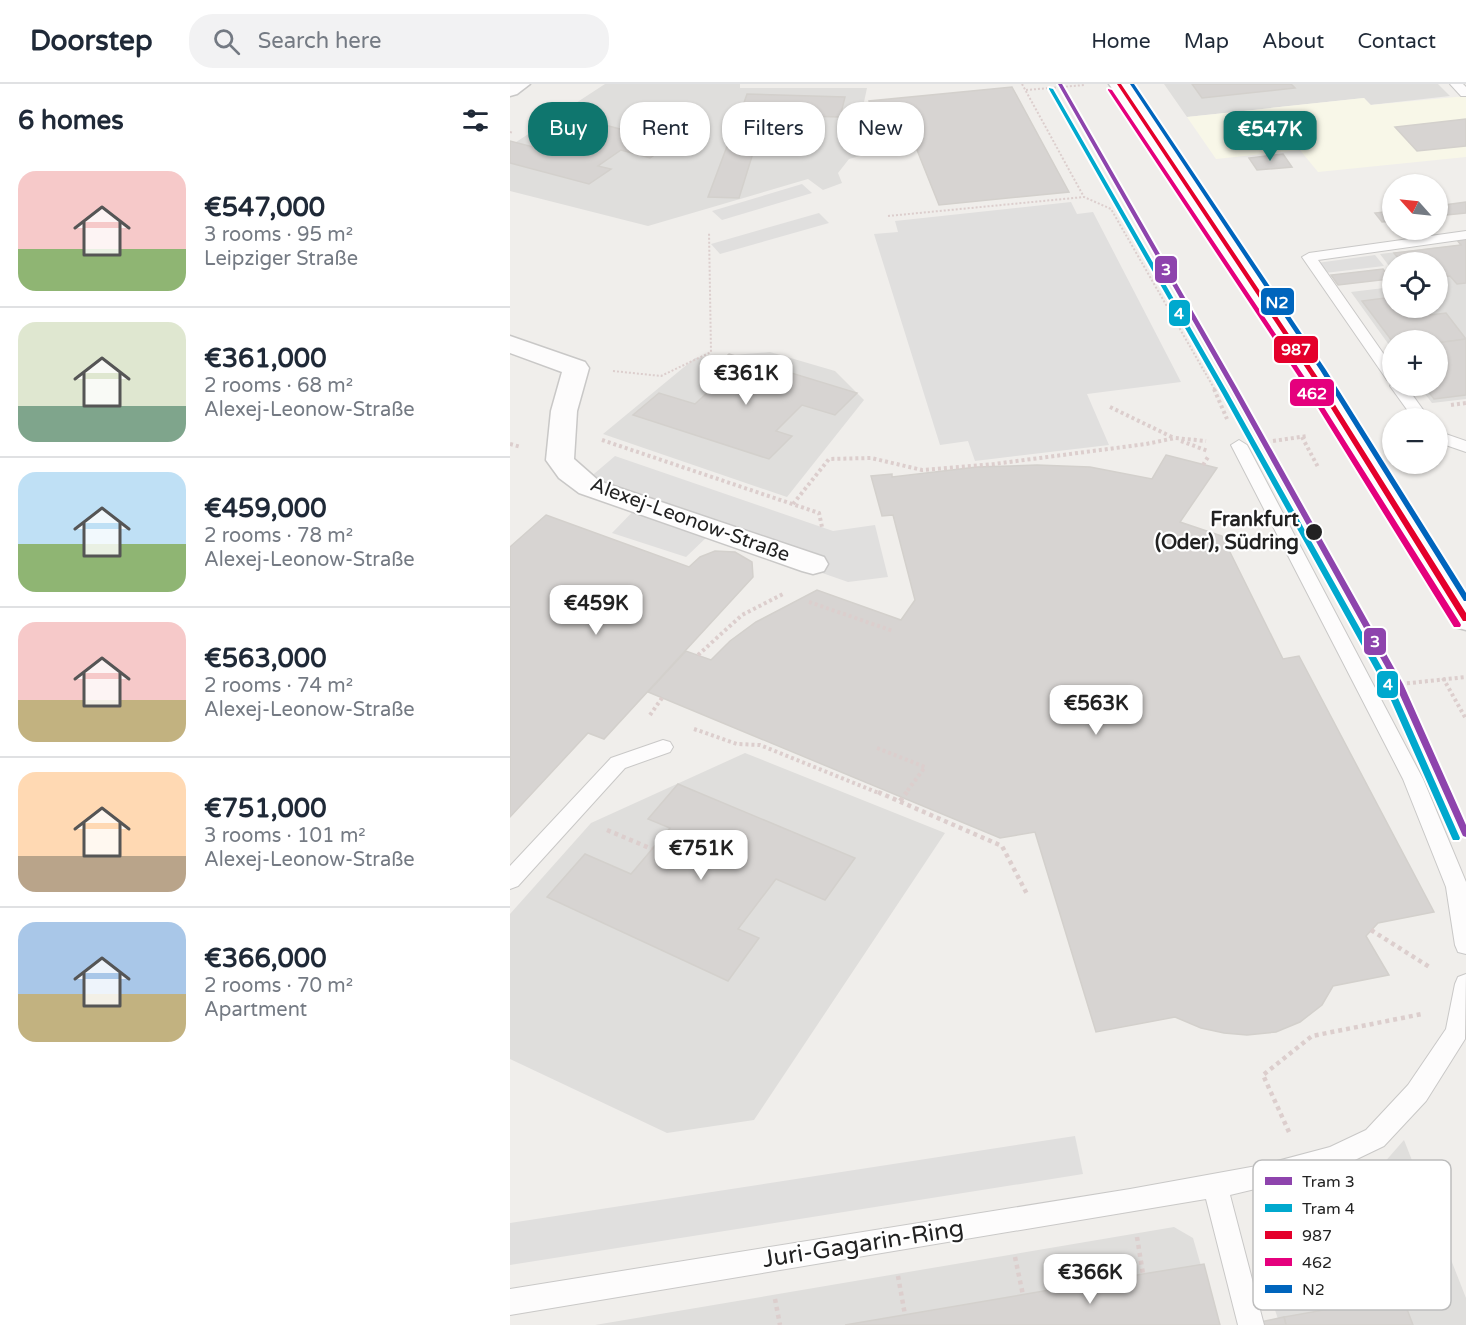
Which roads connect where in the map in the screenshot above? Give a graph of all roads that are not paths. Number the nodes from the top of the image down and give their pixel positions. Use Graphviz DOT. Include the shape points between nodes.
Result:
graph roads {
  1 [pos="520,84"];
  2 [pos="1119,84"];
  3 [pos="510,90"];
  4 [pos="1466,235"];
  5 [pos="510,344"];
  6 [pos="1382,363"];
  7 [pos="1448,440"];
  8 [pos="1239,445"];
  9 [pos="1466,447"];
  10 [pos="807,562"];
  11 [pos="1466,619"];
  12 [pos="663,747"];
  13 [pos="510,880"];
  14 [pos="1465,935"];
  15 [pos="1466,984"];
  16 [pos="1326,1160"];
  17 [pos="1253,1179"];
  18 [pos="1215,1185"];
  19 [pos="510,1302"];
  20 [pos="1251,1323"];
  1 -- 3 [label="street"];
  2 -- 11 [label="street" via="1314,376"];
  4 -- 6 [label="lane" via="1309,257"];
  5 -- 10 [label="street, Alexej-Leonow-Straße" via="576,368 564,411 560,460 589,487"];
  7 -- 9 [label="lane"];
  8 -- 14 [label="lane" via="1413,779 1456,887"];
  12 -- 13 [label="lane" via="618,763"];
  15 -- 16 [label="lane, Juri-Gagarin-Ring" via="1456,1032 1417,1093 1375,1138"];
  17 -- 18 [label="lane, Juri-Gagarin-Ring"];
  18 -- 19 [label="lane, Juri-Gagarin-Ring"];
  18 -- 20 [label="lane"];
}
